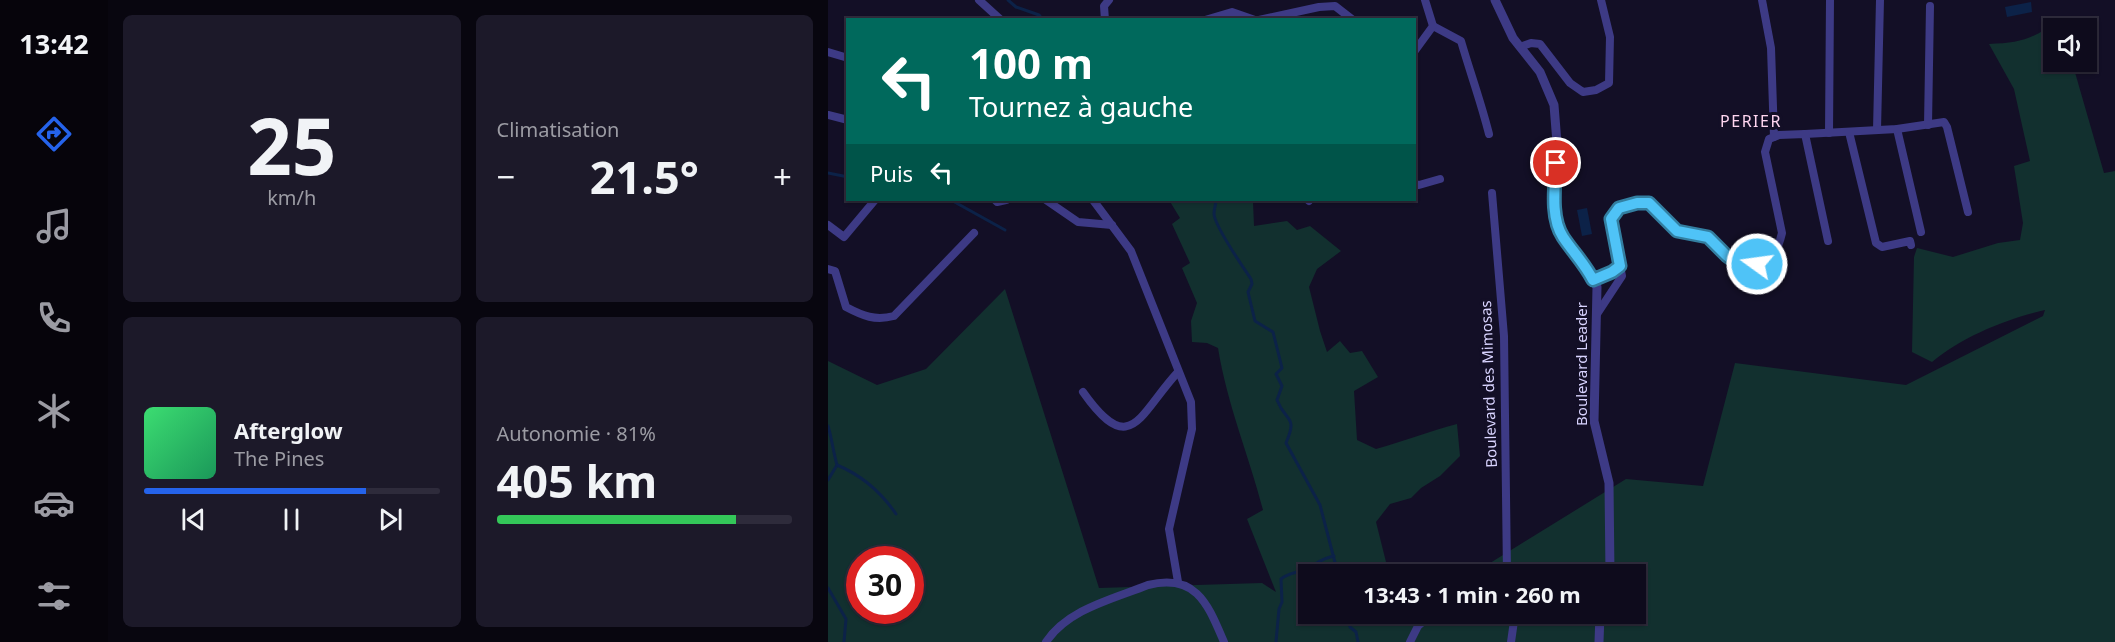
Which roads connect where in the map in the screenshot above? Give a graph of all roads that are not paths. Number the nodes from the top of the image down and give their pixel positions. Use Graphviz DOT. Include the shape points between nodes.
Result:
graph roads {
  1 [pos="979,0"];
  2 [pos="1109,0"];
  3 [pos="1425,0"];
  4 [pos="1495,0"];
  5 [pos="1601,0"];
  6 [pos="1762,0"];
  7 [pos="1830,0"];
  8 [pos="1880,0"];
  9 [pos="1929,6"];
  10 [pos="999,18"];
  11 [pos="1106,18"];
  12 [pos="1211,18"];
  13 [pos="1251,18"];
  14 [pos="1267,18"];
  15 [pos="1350,18"];
  16 [pos="1433,26"];
  17 [pos="1520,47"];
  18 [pos="1416,49"];
  19 [pos="828,52"];
  20 [pos="846,57"];
  21 [pos="828,115"];
  22 [pos="846,120"];
  23 [pos="1928,125"];
  24 [pos="1897,129"];
  25 [pos="1877,130"];
  26 [pos="1850,132"];
  27 [pos="1829,133"];
  28 [pos="1489,134"];
  29 [pos="1804,134"];
  30 [pos="1774,137"];
  31 [pos="1440,179"];
  32 [pos="1416,184"];
  33 [pos="1492,193"];
  34 [pos="874,201"];
  35 [pos="1047,201"];
  36 [pos="1094,201"];
  37 [pos="1968,212"];
  38 [pos="828,225"];
  39 [pos="1112,225"];
  40 [pos="1921,232"];
  41 [pos="974,233"];
  42 [pos="1828,241"];
  43 [pos="1911,244"];
  44 [pos="1620,266"];
  45 [pos="828,269"];
  46 [pos="1593,280"];
  47 [pos="1597,314"];
  48 [pos="1178,372"];
  49 [pos="1083,392"];
  50 [pos="1507,564"];
  51 [pos="1610,564"];
  52 [pos="1178,582"];
  53 [pos="1420,624"];
  54 [pos="1514,624"];
  55 [pos="1600,624"];
  56 [pos="1046,642"];
  57 [pos="1224,642"];
  58 [pos="1410,642"];
  59 [pos="1511,642"];
  60 [pos="1599,642"];
  1 -- 10 [label="street"];
  2 -- 11 [label="street" via="1104,6"];
  3 -- 16 [label="street"];
  4 -- 17 [label="street, Boulevard Leader"];
  5 -- 17 [label="street" via="1610,37 1609,83 1583,92 1570,83 1540,44"];
  6 -- 30 [label="street" via="1771,48"];
  7 -- 27 [label="street"];
  8 -- 25 [label="street"];
  9 -- 23 [label="street"];
  12 -- 13 [label="street" via="1232,12"];
  14 -- 15 [label="street" via="1335,6"];
  16 -- 18 [label="street"];
  16 -- 28 [label="street" via="1461,40"];
  17 -- 46 [label="street, Boulevard Leader" via="1540,72 1554,105 1555,214 1562,235"];
  19 -- 20 [label="street"];
  21 -- 22 [label="street"];
  23 -- 24 [label="street"];
  23 -- 37 [label="street" via="1944,122 1947,127"];
  24 -- 25 [label="street"];
  24 -- 40 [label="street"];
  25 -- 26 [label="street"];
  26 -- 27 [label="street"];
  26 -- 43 [label="street" via="1876,243 1882,247 1910,241"];
  27 -- 29 [label="street"];
  29 -- 30 [label="street"];
  29 -- 42 [label="street"];
  30 -- 44 [label="street" via="1768,139 1765,152 1782,233 1771,258 1742,267 1708,237 1677,231 1649,203 1637,203 1619,208 1611,219"];
  31 -- 32 [label="street"];
  33 -- 50 [label="street, Boulevard des Mimosas" via="1504,336"];
  34 -- 38 [label="street" via="844,237"];
  35 -- 39 [label="street" via="1078,222"];
  36 -- 39 [label="street"];
  39 -- 48 [label="street" via="1131,251"];
  41 -- 45 [label="street" via="888,318 864,317 846,307 835,271"];
  44 -- 46 [label="street"];
  44 -- 47 [label="street" via="1622,276"];
  46 -- 47 [label="street, Boulevard Leader" via="1597,288"];
  47 -- 51 [label="street, Boulevard Leader" via="1594,421 1609,483"];
  48 -- 49 [label="street" via="1141,418 1121,428 1109,422"];
  48 -- 52 [label="street" via="1191,402 1192,429 1169,529"];
  52 -- 56 [label="street" via="1149,585 1070,616"];
  52 -- 57 [label="street" via="1208,605"];
  53 -- 58 [label="street"];
  54 -- 59 [label="street"];
  55 -- 60 [label="street"];
}
